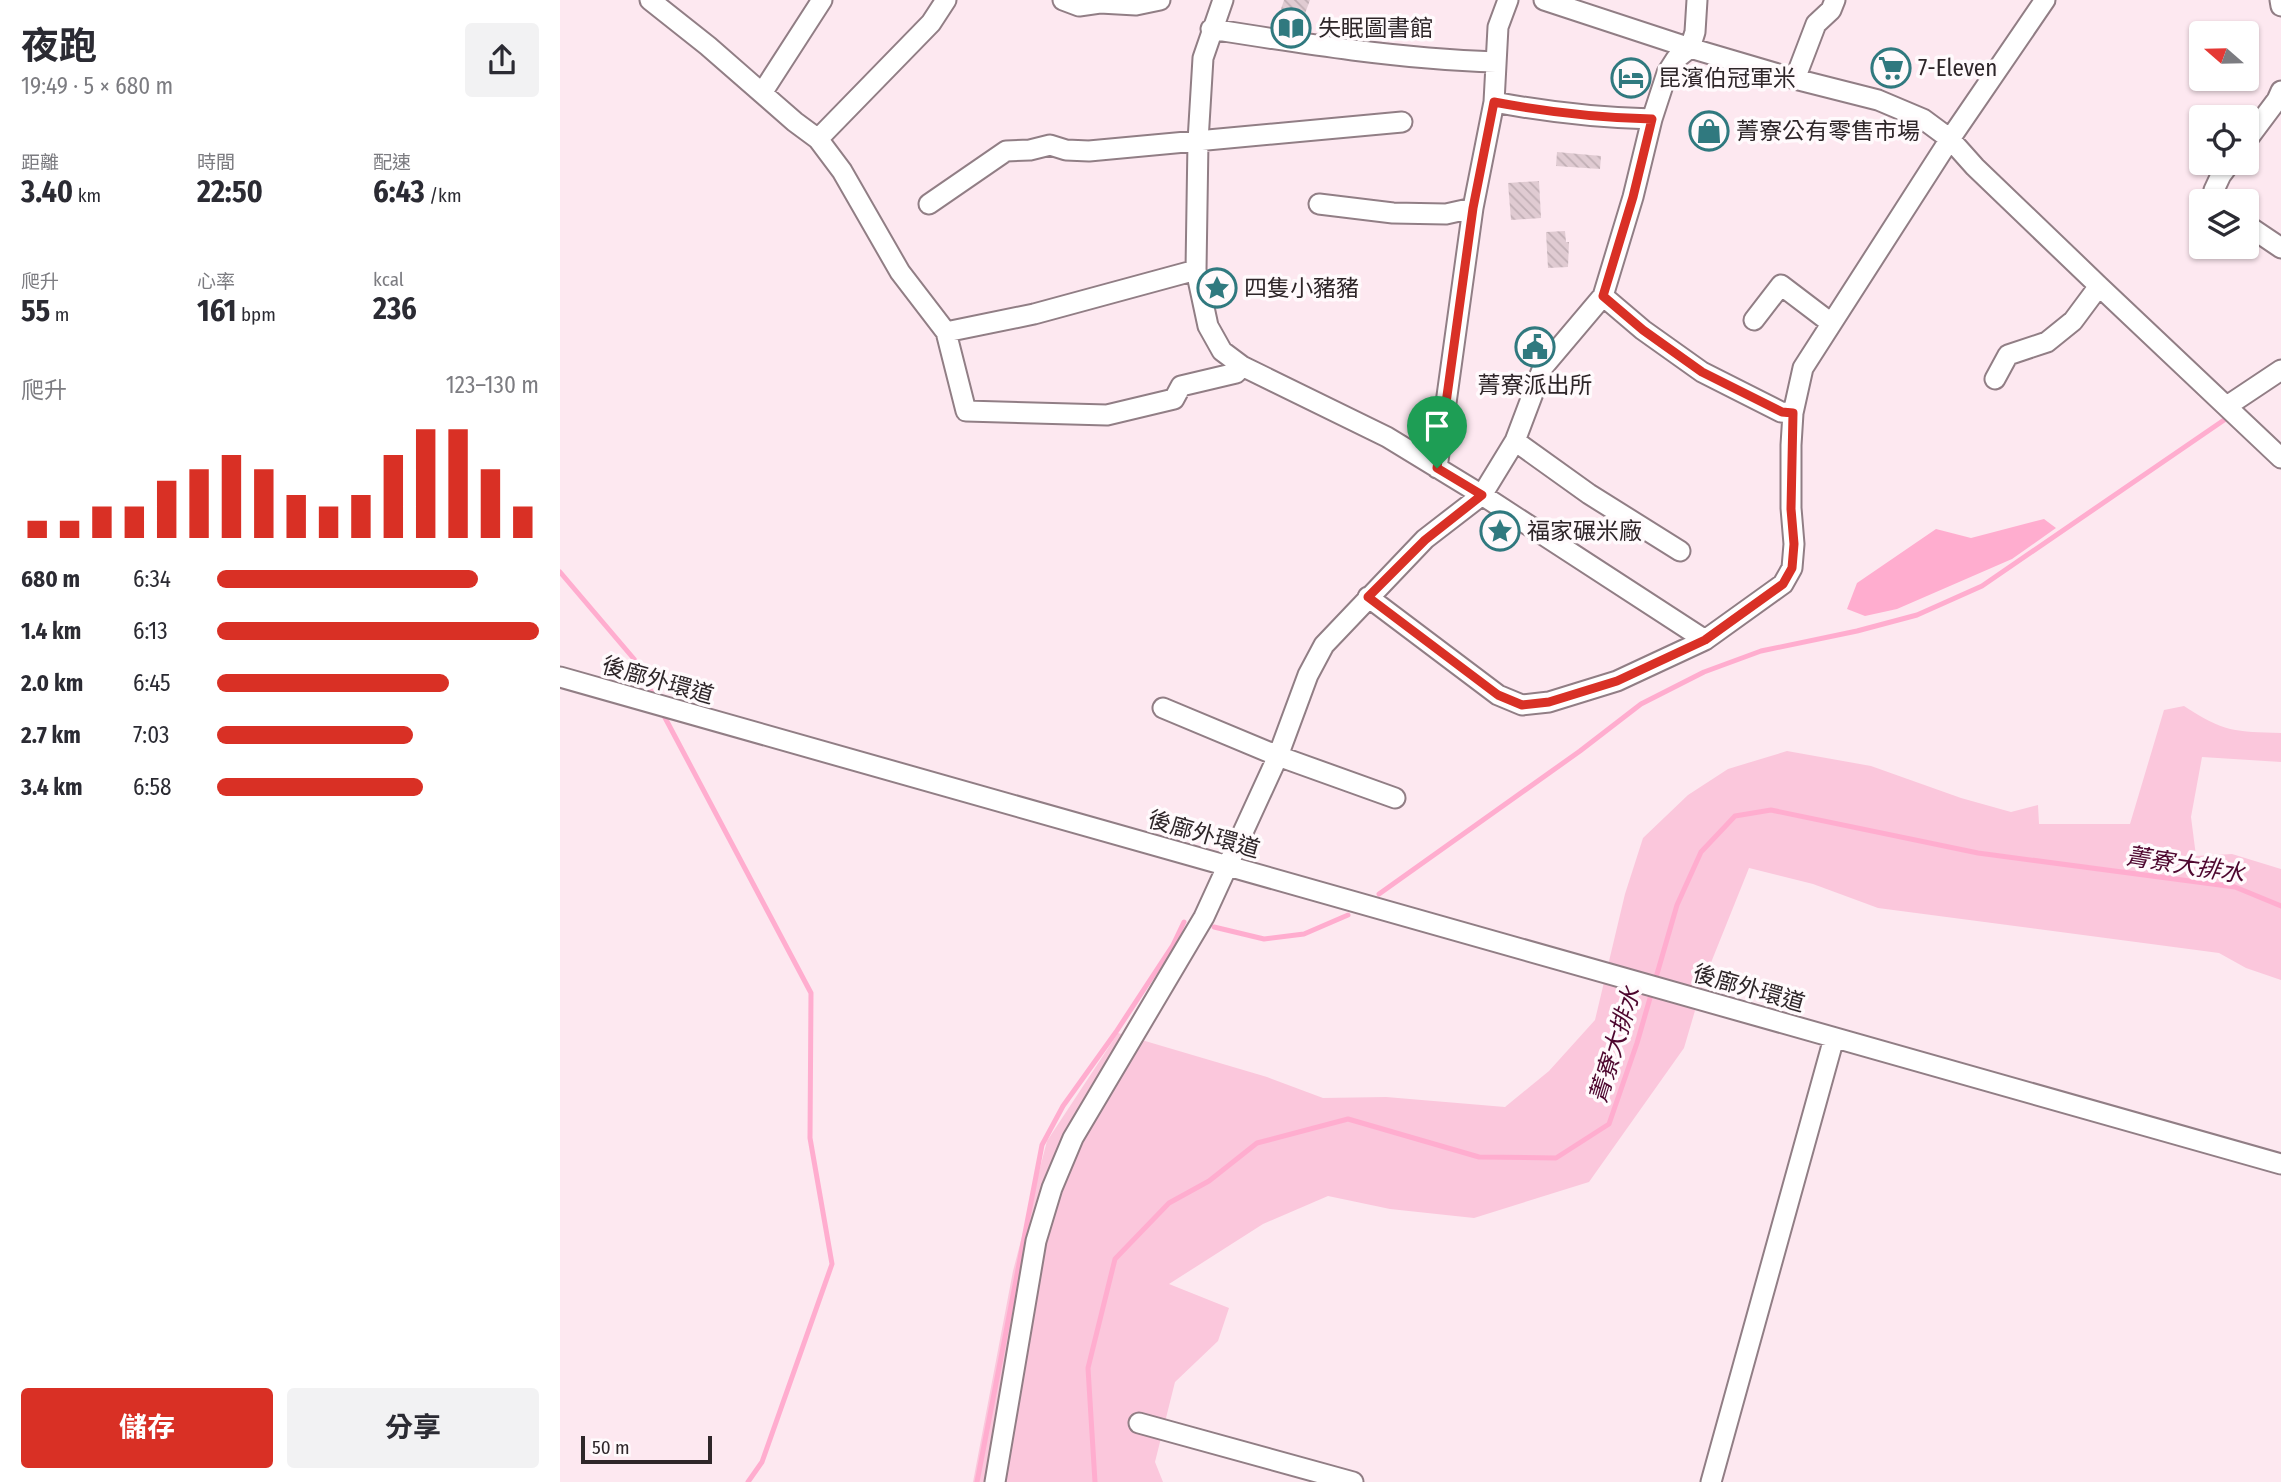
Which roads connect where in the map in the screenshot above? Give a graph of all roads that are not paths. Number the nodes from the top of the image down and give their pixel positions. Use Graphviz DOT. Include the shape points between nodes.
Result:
graph roads {
  1 [pos="650,0"];
  2 [pos="822,0"];
  3 [pos="946,0"];
  4 [pos="1063,0"];
  5 [pos="1160,0"];
  6 [pos="1223,0"];
  7 [pos="1508,0"];
  8 [pos="1544,0"];
  9 [pos="1697,0"];
  10 [pos="1835,0"];
  11 [pos="2045,0"];
  12 [pos="2280,0"];
  13 [pos="2281,6"];
  14 [pos="1211,29"];
  15 [pos="1690,48"];
  16 [pos="1496,62"];
  17 [pos="1795,79"];
  18 [pos="2281,91"];
  19 [pos="762,93"];
  20 [pos="1494,102"];
  21 [pos="1652,119"];
  22 [pos="1402,122"];
  23 [pos="2259,124"];
  24 [pos="818,139"];
  25 [pos="1950,139"];
  26 [pos="1198,141"];
  27 [pos="929,204"];
  28 [pos="1318,204"];
  29 [pos="1473,208"];
  30 [pos="2259,233"];
  31 [pos="2281,248"];
  32 [pos="1196,270"];
  33 [pos="2099,286"];
  34 [pos="1603,296"];
  35 [pos="1754,320"];
  36 [pos="1831,323"];
  37 [pos="946,332"];
  38 [pos="1242,366"];
  39 [pos="2281,370"];
  40 [pos="1995,379"];
  41 [pos="2227,406"];
  42 [pos="1793,413"];
  43 [pos="1515,441"];
  44 [pos="2281,458"];
  45 [pos="1437,468"];
  46 [pos="1482,495"];
  47 [pos="1681,551"];
  48 [pos="1368,597"];
  49 [pos="1705,640"];
  50 [pos="560,677"];
  51 [pos="1163,708"];
  52 [pos="1278,756"];
  53 [pos="1395,798"];
  54 [pos="1229,866"];
  55 [pos="1834,1038"];
  56 [pos="2281,1164"];
  57 [pos="1139,1423"];
  58 [pos="995,1482"];
  59 [pos="1353,1482"];
  60 [pos="1711,1482"];
  1 -- 19 [label="street"];
  2 -- 19 [label="street"];
  3 -- 24 [label="street" via="931,23"];
  4 -- 5 [label="street" via="1079,6"];
  6 -- 14 [label="street"];
  7 -- 16 [label="street" via="1499,27"];
  8 -- 15 [label="street"];
  9 -- 15 [label="street"];
  10 -- 17 [label="street" via="1816,24"];
  11 -- 25 [label="street"];
  12 -- 13 [label="street"];
  14 -- 16 [label="street" via="1448,61"];
  14 -- 26 [label="street" via="1203,58"];
  15 -- 17 [label="street"];
  15 -- 21 [label="street" via="1667,73"];
  16 -- 20 [label="street"];
  17 -- 25 [label="street" via="1878,100 1923,119"];
  18 -- 23 [label="street"];
  19 -- 24 [label="street"];
  20 -- 21 [label="street" via="1609,118"];
  20 -- 29 [label="street"];
  21 -- 34 [label="street"];
  22 -- 26 [label="street"];
  24 -- 37 [label="street" via="842,171 900,272"];
  25 -- 33 [label="street"];
  25 -- 36 [label="street"];
  26 -- 27 [label="street" via="1089,151 1050,145 1006,151"];
  26 -- 32 [label="street"];
  28 -- 29 [label="street" via="1393,213 1446,214"];
  29 -- 45 [label="street"];
  30 -- 31 [label="street"];
  32 -- 37 [label="street" via="1034,314"];
  32 -- 38 [label="street" via="1208,326 1222,351"];
  33 -- 40 [label="street" via="2073,321 2047,342 2008,355"];
  33 -- 41 [label="street"];
  34 -- 42 [label="street" via="1702,372 1782,412"];
  34 -- 43 [label="street" via="1543,368"];
  35 -- 36 [label="street" via="1781,285"];
  36 -- 42 [label="street" via="1803,368"];
  37 -- 38 [label="street" via="966,411 1107,415 1174,399 1181,386 1236,373"];
  38 -- 45 [label="street" via="1361,423"];
  39 -- 41 [label="street"];
  41 -- 44 [label="street"];
  42 -- 49 [label="street" via="1792,568 1783,584"];
  43 -- 46 [label="street"];
  43 -- 47 [label="street"];
  45 -- 46 [label="street"];
  46 -- 48 [label="street" via="1425,540"];
  46 -- 49 [label="street"];
  48 -- 49 [label="street" via="1498,695 1522,705 1549,702 1617,681"];
  48 -- 52 [label="street" via="1324,645"];
  50 -- 54 [label="street, 後廍外環道"];
  51 -- 52 [label="street"];
  52 -- 53 [label="street"];
  52 -- 54 [label="street"];
  54 -- 55 [label="street, 後廍外環道"];
  54 -- 58 [label="street" via="1204,917 1073,1138 1052,1188 1036,1241"];
  55 -- 56 [label="street, 後廍外環道"];
  55 -- 60 [label="street"];
  57 -- 59 [label="street"];
}
